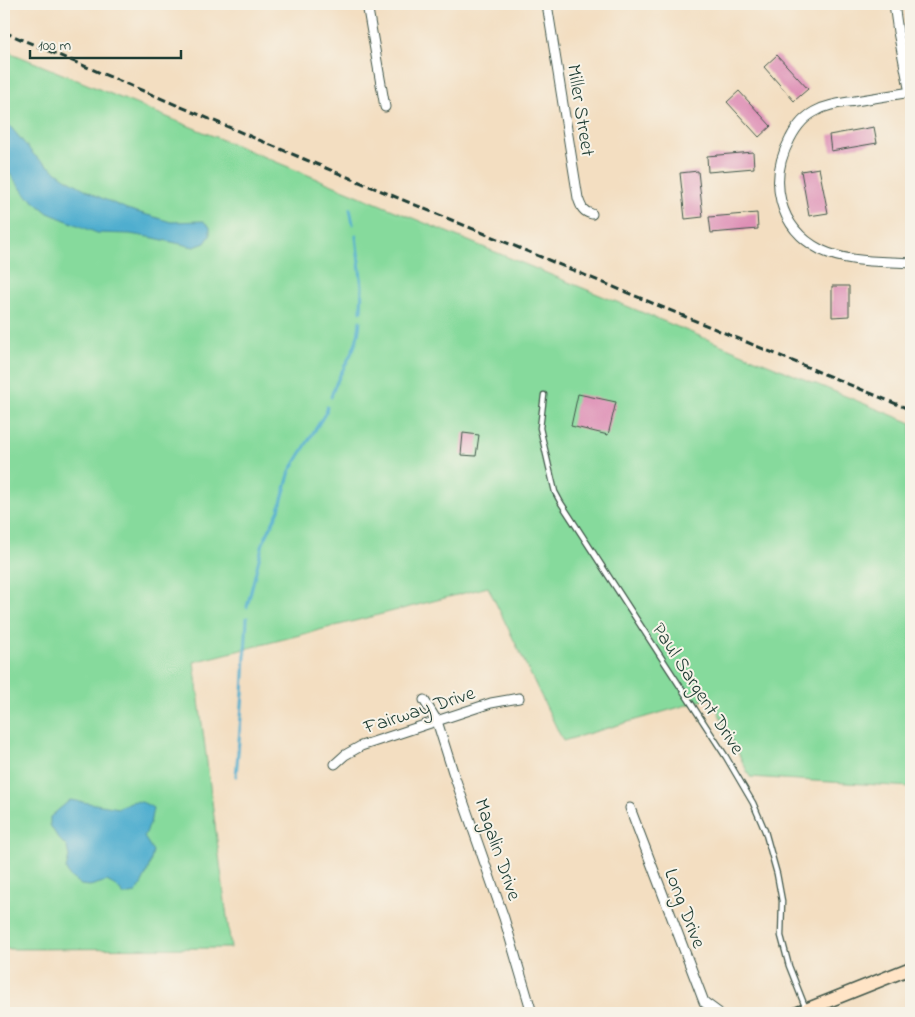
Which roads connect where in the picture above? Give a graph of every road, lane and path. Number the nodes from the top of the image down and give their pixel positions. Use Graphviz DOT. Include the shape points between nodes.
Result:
graph roads {
  1 [pos="367,4"];
  2 [pos="547,4"];
  3 [pos="894,4"];
  4 [pos="910,93"];
  5 [pos="385,107"];
  6 [pos="592,214"];
  7 [pos="911,263"];
  8 [pos="544,395"];
  9 [pos="519,698"];
  10 [pos="424,700"];
  11 [pos="437,721"];
  12 [pos="335,764"];
  13 [pos="630,808"];
  14 [pos="911,968"];
  15 [pos="802,1012"];
  16 [pos="532,1013"];
  17 [pos="719,1013"];
  1 -- 5 [label="street"];
  2 -- 6 [label="street, Miller Street" via="578,198 581,207"];
  3 -- 4 [label="street"];
  4 -- 7 [label="street" via="829,105 809,114 795,129 784,150 777,177 782,207 789,220 808,242 820,250 861,260"];
  8 -- 15 [label="lane, Paul Sargent Drive" via="540,428 548,468 561,503 721,749 765,830 782,901 784,947"];
  9 -- 11 [label="street, Fairway Drive" via="491,703"];
  10 -- 11 [label="street, Magalin Drive"];
  11 -- 12 [label="street, Fairway Drive" via="362,746"];
  11 -- 16 [label="street, Magalin Drive" via="504,918"];
  13 -- 17 [label="street, Long Drive" via="704,1002"];
  14 -- 15 [label="street"];
}
